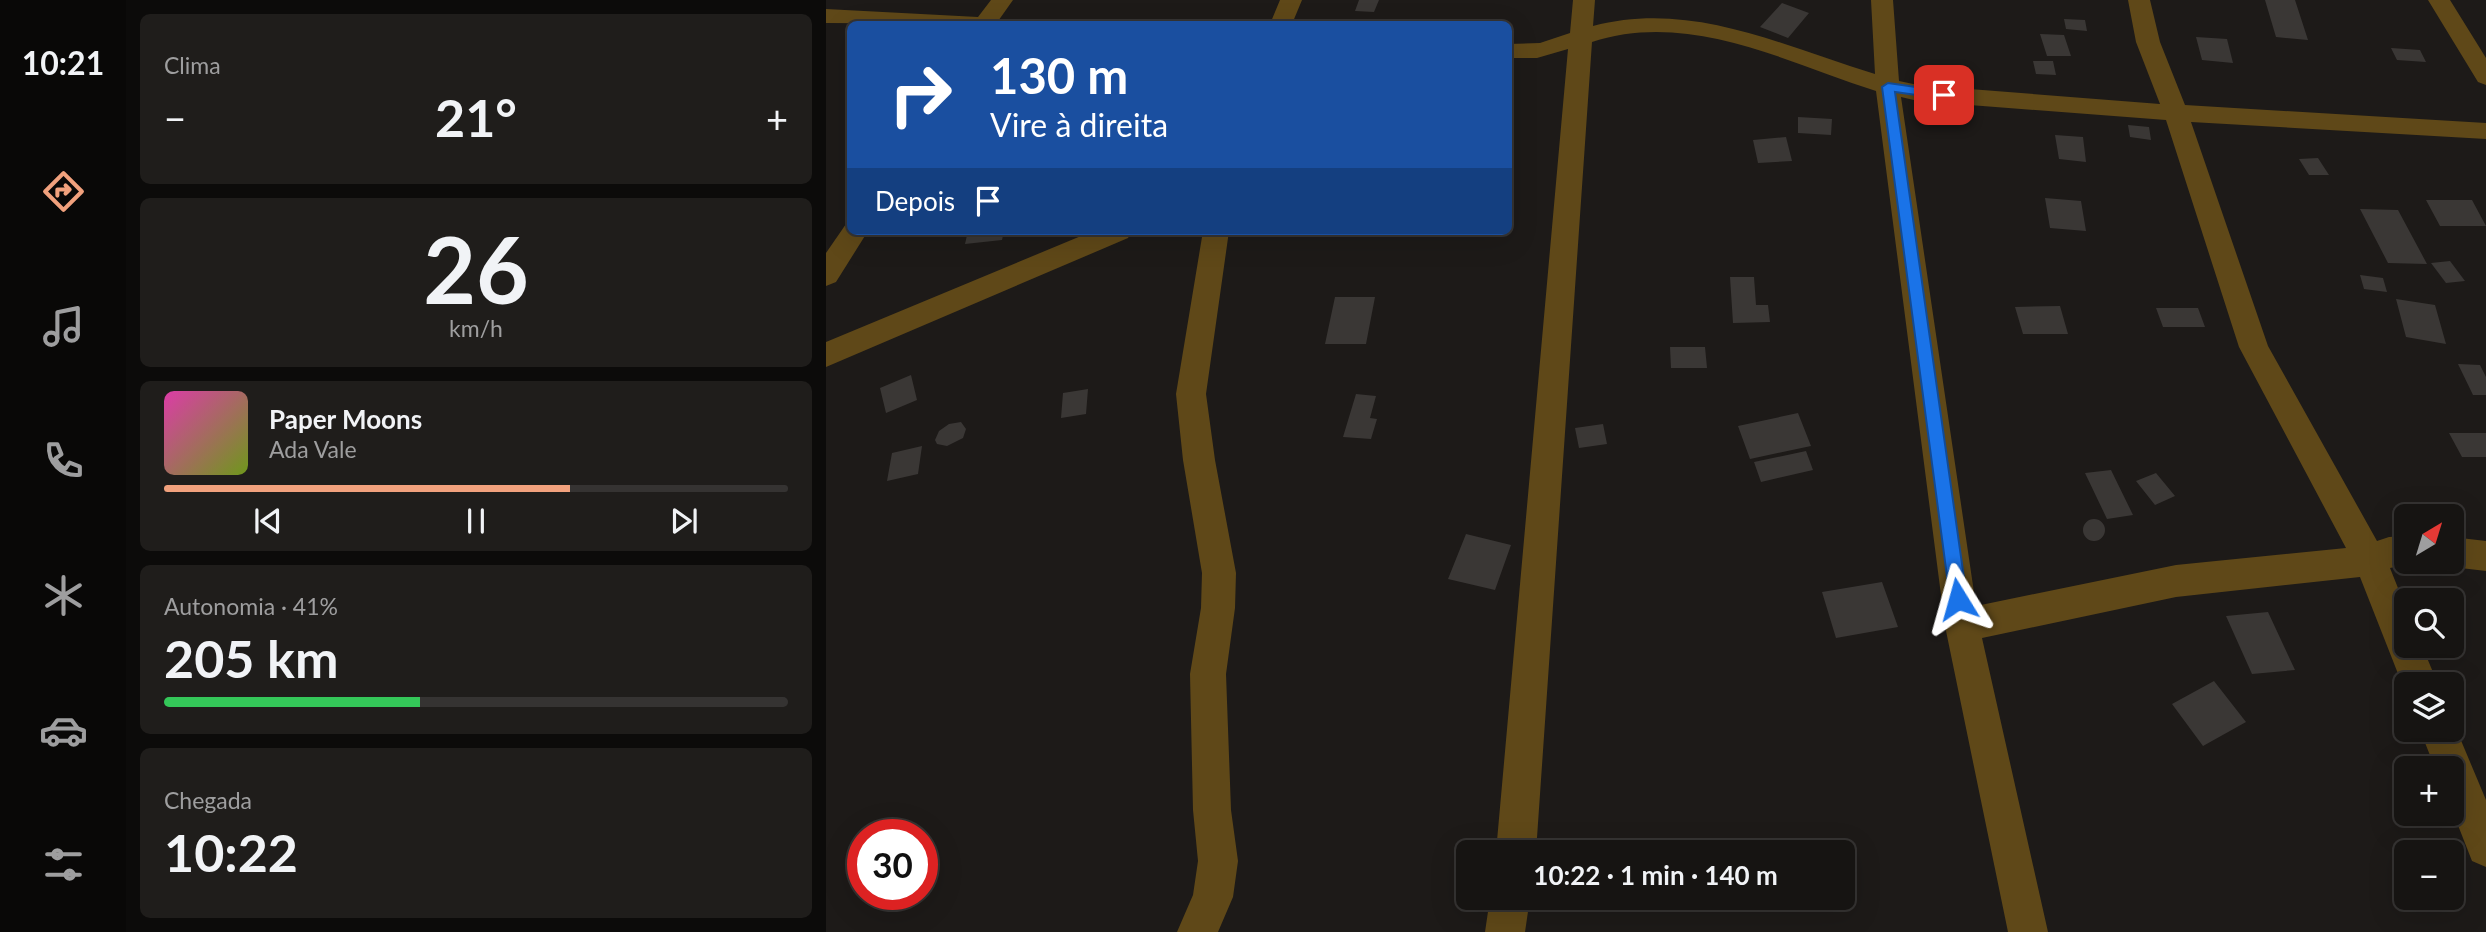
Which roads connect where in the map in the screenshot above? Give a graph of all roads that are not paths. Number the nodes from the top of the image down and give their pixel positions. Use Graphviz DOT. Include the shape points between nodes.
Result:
graph roads {
  1 [pos="1002,0"];
  2 [pos="1291,0"];
  3 [pos="1584,0"];
  4 [pos="1882,0"];
  5 [pos="2139,0"];
  6 [pos="2439,0"];
  7 [pos="826,16"];
  8 [pos="925,21"];
  9 [pos="987,21"];
  10 [pos="1282,21"];
  11 [pos="1581,37"];
  12 [pos="1512,51"];
  13 [pos="1538,51"];
  14 [pos="1512,63"];
  15 [pos="2486,77"];
  16 [pos="1888,87"];
  17 [pos="2176,113"];
  18 [pos="2486,131"];
  19 [pos="852,235"];
  20 [pos="1110,235"];
  21 [pos="1215,235"];
  22 [pos="826,275"];
  23 [pos="826,355"];
  24 [pos="2394,552"];
  25 [pos="2464,553"];
  26 [pos="2486,556"];
  27 [pos="2370,562"];
  28 [pos="1962,626"];
  29 [pos="2415,672"];
  30 [pos="2443,742"];
  31 [pos="1517,840"];
  32 [pos="2486,847"];
  33 [pos="1508,910"];
  34 [pos="1198,932"];
  35 [pos="1505,932"];
  36 [pos="2028,932"];
  1 -- 9 [label="street"];
  2 -- 10 [label="street"];
  3 -- 11 [label="street"];
  4 -- 16 [label="street"];
  5 -- 17 [label="street" via="2148,41"];
  6 -- 15 [label="street"];
  7 -- 8 [label="street"];
  11 -- 13 [label="street"];
  11 -- 16 [label="street" via="1611,27 1655,23 1725,34"];
  11 -- 31 [label="street"];
  12 -- 13 [label="street"];
  13 -- 14 [label="street"];
  16 -- 17 [label="street"];
  16 -- 28 [label="street"];
  17 -- 18 [label="street"];
  17 -- 27 [label="street" via="2254,347"];
  19 -- 22 [label="street"];
  20 -- 23 [label="street"];
  21 -- 34 [label="street" via="1191,394 1219,573 1208,674 1217,861 1213,897"];
  24 -- 27 [label="street"];
  25 -- 26 [label="street"];
  27 -- 28 [label="street" via="2176,580"];
  27 -- 29 [label="street"];
  28 -- 36 [label="street"];
  30 -- 32 [label="street"];
  33 -- 35 [label="street"];
}
